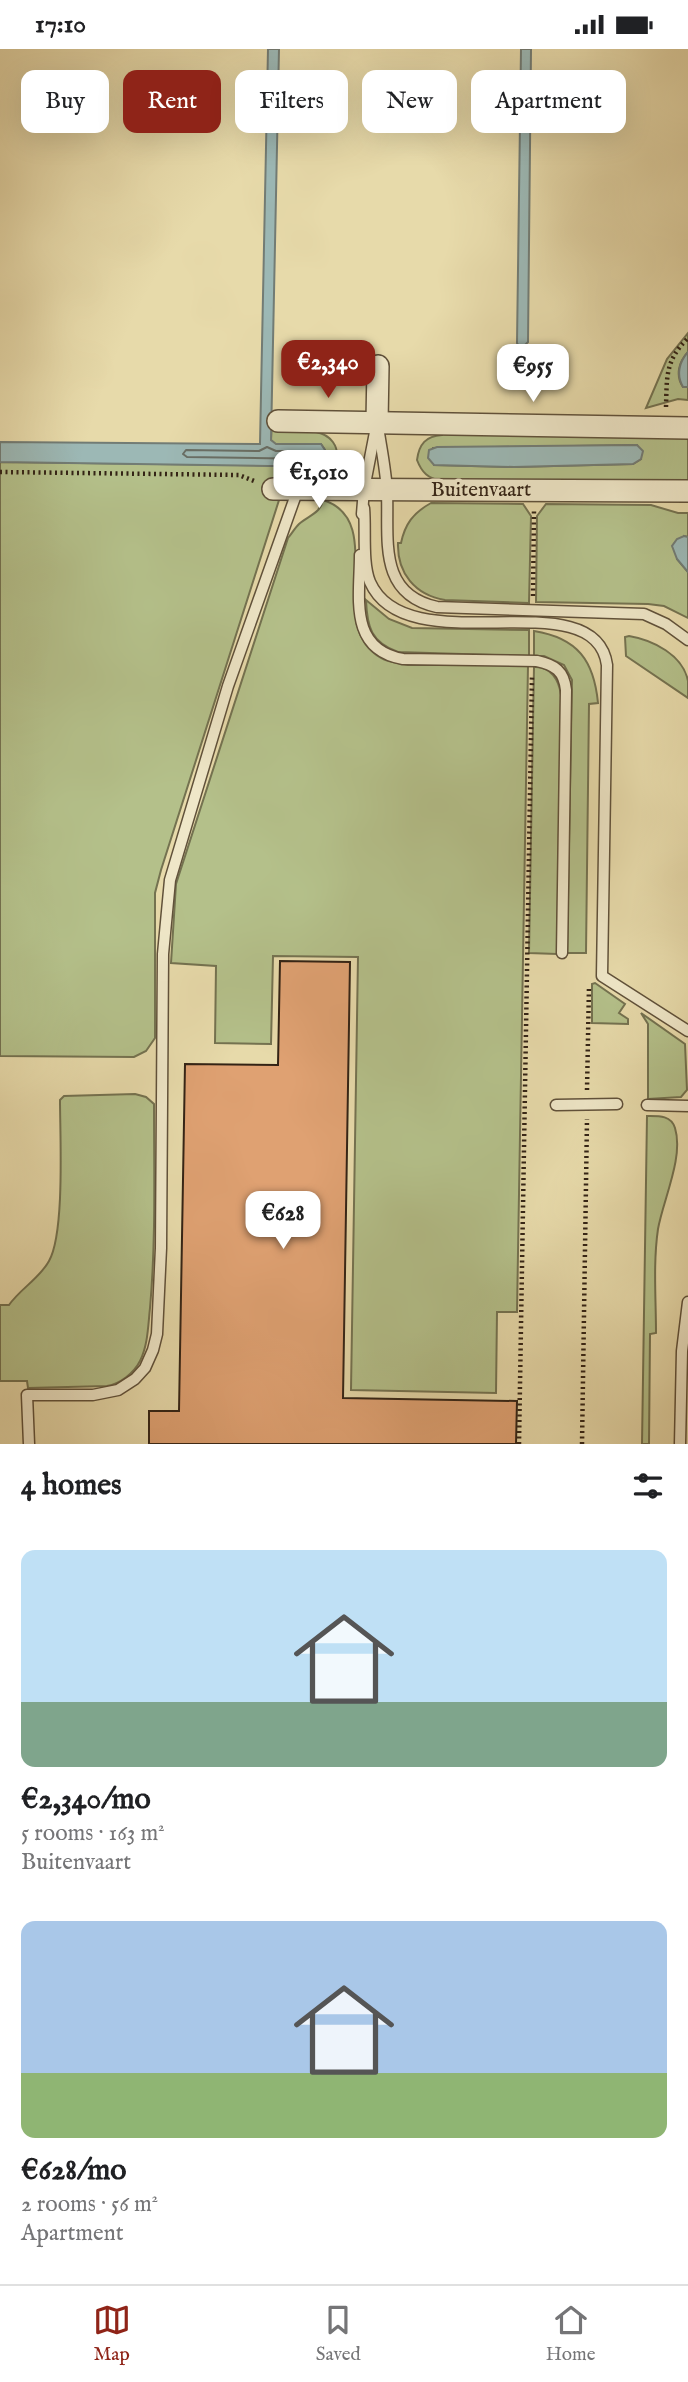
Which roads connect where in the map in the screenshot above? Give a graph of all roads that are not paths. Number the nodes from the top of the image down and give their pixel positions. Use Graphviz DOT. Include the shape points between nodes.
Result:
graph roads {
  1 [pos="378,366"];
  2 [pos="278,421"];
  3 [pos="377,422"];
  4 [pos="677,428"];
  5 [pos="273,489"];
  6 [pos="298,489"];
  7 [pos="387,489"];
  8 [pos="688,491"];
  9 [pos="364,498"];
  10 [pos="688,640"];
  11 [pos="562,953"];
  12 [pos="688,1031"];
  13 [pos="617,1104"];
  14 [pos="556,1105"];
  15 [pos="647,1105"];
  16 [pos="688,1106"];
  17 [pos="688,1302"];
  18 [pos="29,1444"];
  19 [pos="680,1444"];
  1 -- 3 [label="street"];
  2 -- 3 [label="street"];
  3 -- 4 [label="street"];
  3 -- 7 [label="lane"];
  3 -- 9 [label="lane"];
  5 -- 6 [label="street, Buitenvaart"];
  6 -- 9 [label="street, Buitenvaart"];
  6 -- 18 [label="lane" via="228,687 170,880 163,966 161,1248 153,1350 145,1368 118,1390 93,1395 27,1395"];
  7 -- 8 [label="street, Buitenvaart"];
  7 -- 9 [label="street, Buitenvaart"];
  7 -- 10 [label="lane" via="391,567 403,591 422,604 644,614"];
  9 -- 11 [label="lane" via="359,613 364,632 376,647 403,659 548,663 560,671 566,683"];
  9 -- 12 [label="lane" via="369,580 376,593 398,612 424,620 565,627 588,633 602,647 607,665 603,976"];
  13 -- 14 [label="lane"];
  15 -- 16 [label="lane"];
  17 -- 19 [label="lane"];
}
